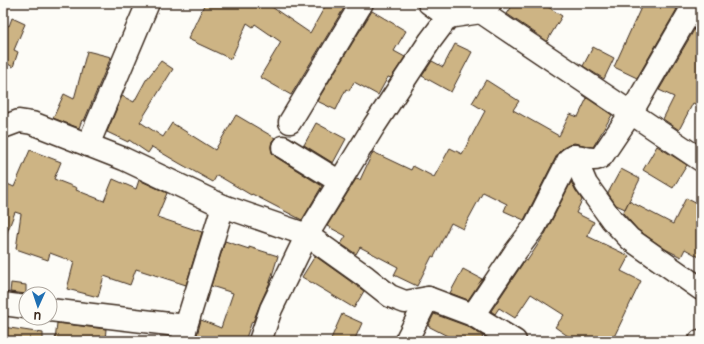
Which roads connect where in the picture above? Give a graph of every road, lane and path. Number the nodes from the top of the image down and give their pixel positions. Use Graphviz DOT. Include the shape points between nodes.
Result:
graph roads {
  1 [pos="148,3"];
  2 [pos="362,3"];
  3 [pos="429,3"];
  4 [pos="695,3"];
  5 [pos="486,7"];
  6 [pos="448,16"];
  7 [pos="631,113"];
  8 [pos="290,122"];
  9 [pos="3,128"];
  10 [pos="88,145"];
  11 [pos="283,147"];
  12 [pos="574,156"];
  13 [pos="701,160"];
  14 [pos="340,182"];
  15 [pos="223,206"];
  16 [pos="307,235"];
  17 [pos="701,289"];
  18 [pos="428,298"];
  19 [pos="3,304"];
  20 [pos="18,306"];
  21 [pos="58,311"];
  22 [pos="472,315"];
  23 [pos="184,334"];
  24 [pos="409,340"];
  25 [pos="512,340"];
  26 [pos="260,341"];
  1 -- 10 [label="street"];
  2 -- 8 [label="street"];
  3 -- 6 [label="street"];
  4 -- 7 [label="street"];
  5 -- 6 [label="street"];
  5 -- 7 [label="street"];
  6 -- 14 [label="street"];
  7 -- 12 [label="street" via="599,159"];
  7 -- 13 [label="street"];
  9 -- 10 [label="street" via="19,121 32,123"];
  10 -- 15 [label="street" via="148,169"];
  11 -- 14 [label="street"];
  12 -- 17 [label="street" via="586,184 612,220 630,239"];
  12 -- 22 [label="street" via="569,159 535,226"];
  14 -- 16 [label="street"];
  15 -- 16 [label="street"];
  15 -- 23 [label="street"];
  16 -- 18 [label="street" via="390,296 405,302"];
  16 -- 26 [label="street" via="271,309"];
  18 -- 22 [label="street"];
  18 -- 24 [label="street"];
  19 -- 20 [label="street"];
  21 -- 23 [label="street"];
  22 -- 25 [label="street"];
}
